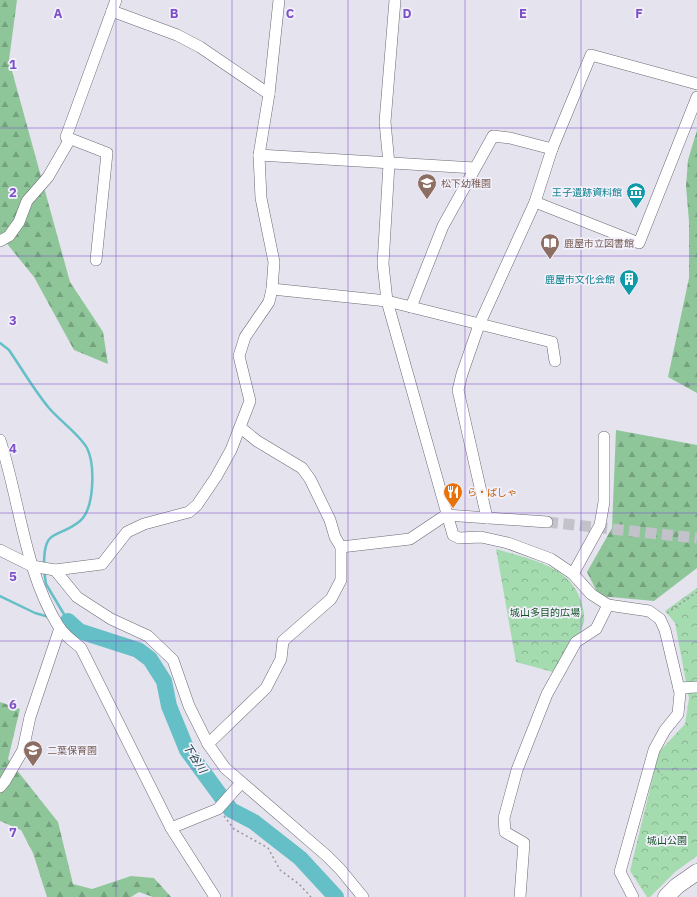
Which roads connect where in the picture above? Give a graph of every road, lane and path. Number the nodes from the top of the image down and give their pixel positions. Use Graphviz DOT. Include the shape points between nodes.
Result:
graph roads {
  1 [pos="116,0"];
  2 [pos="279,0"];
  3 [pos="396,0"];
  4 [pos="112,11"];
  5 [pos="697,84"];
  6 [pos="269,94"];
  7 [pos="697,97"];
  8 [pos="70,139"];
  9 [pos="552,149"];
  10 [pos="259,155"];
  11 [pos="389,164"];
  12 [pos="475,168"];
  13 [pos="535,202"];
  14 [pos="0,241"];
  15 [pos="96,260"];
  16 [pos="272,289"];
  17 [pos="387,301"];
  18 [pos="411,307"];
  19 [pos="479,325"];
  20 [pos="555,361"];
  21 [pos="241,428"];
  22 [pos="604,437"];
  23 [pos="0,440"];
  24 [pos="446,515"];
  25 [pos="487,518"];
  26 [pos="547,522"];
  27 [pos="341,547"];
  28 [pos="0,550"];
  29 [pos="32,566"];
  30 [pos="55,570"];
  31 [pos="573,574"];
  32 [pos="697,592"];
  33 [pos="608,605"];
  34 [pos="664,615"];
  35 [pos="60,628"];
  36 [pos="697,687"];
  37 [pos="679,688"];
  38 [pos="208,744"];
  39 [pos="241,783"];
  40 [pos="0,787"];
  41 [pos="218,809"];
  42 [pos="171,828"];
  43 [pos="697,872"];
  44 [pos="215,897"];
  45 [pos="311,897"];
  46 [pos="362,897"];
  47 [pos="520,897"];
  48 [pos="633,897"];
  49 [pos="666,897"];
  1 -- 4 [label="street"];
  2 -- 6 [label="street"];
  3 -- 11 [label="street" via="385,122"];
  4 -- 6 [label="street" via="177,35 200,47"];
  4 -- 8 [label="street" via="69,127 66,137"];
  5 -- 9 [label="street" via="591,55"];
  6 -- 10 [label="street"];
  7 -- 13 [label="street" via="639,243"];
  8 -- 14 [label="street" via="48,177 27,201 19,222 9,236"];
  8 -- 15 [label="street" via="107,153"];
  9 -- 12 [label="street" via="493,136"];
  9 -- 13 [label="street"];
  10 -- 11 [label="street"];
  10 -- 16 [label="street" via="261,198 274,262"];
  11 -- 12 [label="street"];
  11 -- 17 [label="street" via="383,264"];
  12 -- 18 [label="street" via="443,226"];
  13 -- 19 [label="street"];
  16 -- 17 [label="street"];
  16 -- 21 [label="street" via="268,302 245,337 239,356 250,401"];
  17 -- 18 [label="street"];
  17 -- 24 [label="street"];
  18 -- 19 [label="street"];
  19 -- 20 [label="street" via="552,342"];
  19 -- 25 [label="street" via="458,390"];
  21 -- 27 [label="street" via="257,441 302,468 310,479"];
  21 -- 30 [label="street" via="216,478 190,512 144,524 127,532 102,564"];
  22 -- 31 [label="street" via="604,502 600,525"];
  23 -- 29 [label="street"];
  24 -- 25 [label="street"];
  24 -- 27 [label="street" via="410,539"];
  24 -- 31 [label="street" via="452,535 459,538 481,537 508,544 551,559"];
  25 -- 26 [label="street"];
  27 -- 38 [label="street" via="341,580 331,600 283,641 281,659 266,688"];
  28 -- 29 [label="street"];
  29 -- 30 [label="street"];
  29 -- 35 [label="street" via="45,600"];
  30 -- 38 [label="street" via="77,597 111,618 148,636 173,660 189,706"];
  31 -- 33 [label="street" via="591,594"];
  32 -- 34 [label="path"];
  33 -- 37 [label="street" via="649,611 660,619"];
  33 -- 47 [label="street" via="596,629 576,642 547,694 517,770 504,818 505,832 524,843"];
  35 -- 40 [label="street" via="30,717 23,750"];
  35 -- 42 [label="street" via="81,648"];
  36 -- 37 [label="street"];
  37 -- 48 [label="street" via="678,714 654,750 620,872"];
  38 -- 39 [label="street" via="225,768"];
  39 -- 41 [label="street"];
  39 -- 46 [label="street" via="328,856"];
  41 -- 42 [label="street"];
  41 -- 45 [label="path" via="234,828 268,848 280,870 300,884"];
  42 -- 44 [label="street"];
  43 -- 49 [label="highway"];
}
